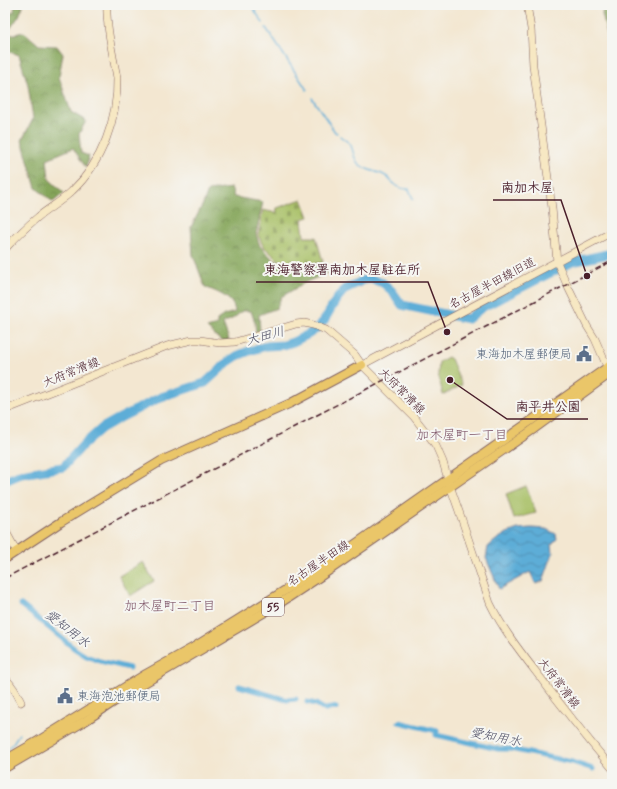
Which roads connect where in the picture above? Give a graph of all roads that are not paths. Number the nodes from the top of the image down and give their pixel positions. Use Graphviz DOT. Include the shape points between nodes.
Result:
graph roads {
  1 [pos="106,5"];
  2 [pos="527,5"];
  3 [pos="612,232"];
  4 [pos="5,249"];
  5 [pos="559,266"];
  6 [pos="362,366"];
  7 [pos="610,369"];
  8 [pos="5,410"];
  9 [pos="449,483"];
  10 [pos="5,530"];
  11 [pos="17,552"];
  12 [pos="5,559"];
  13 [pos="5,678"];
  14 [pos="21,702"];
  15 [pos="5,760"];
  16 [pos="5,768"];
  17 [pos="612,768"];
  1 -- 4 [label="street" via="108,31 117,76 116,102 110,129 99,155 81,182 72,192 38,217"];
  2 -- 5 [label="street"];
  3 -- 5 [label="street, 名古屋半田線旧道"];
  5 -- 6 [label="street, 名古屋半田線旧道" via="454,316"];
  5 -- 7 [label="street" via="566,285"];
  6 -- 8 [label="street, 大府常滑線" via="355,355 326,330 304,323 236,342 192,340 167,346"];
  6 -- 9 [label="street, 大府常滑線" via="430,436 443,462"];
  6 -- 11 [label="main road" via="291,402 161,461"];
  7 -- 9 [label="main road, 名古屋半田線 / 55"];
  9 -- 15 [label="main road, 名古屋半田線 / 55" via="324,566"];
  9 -- 16 [label="main road, 名古屋半田線 / 55" via="328,572 277,605"];
  9 -- 17 [label="street, 大府常滑線" via="496,616 541,679"];
  10 -- 11 [label="street"];
  11 -- 12 [label="main road"];
  13 -- 14 [label="street"];
}
